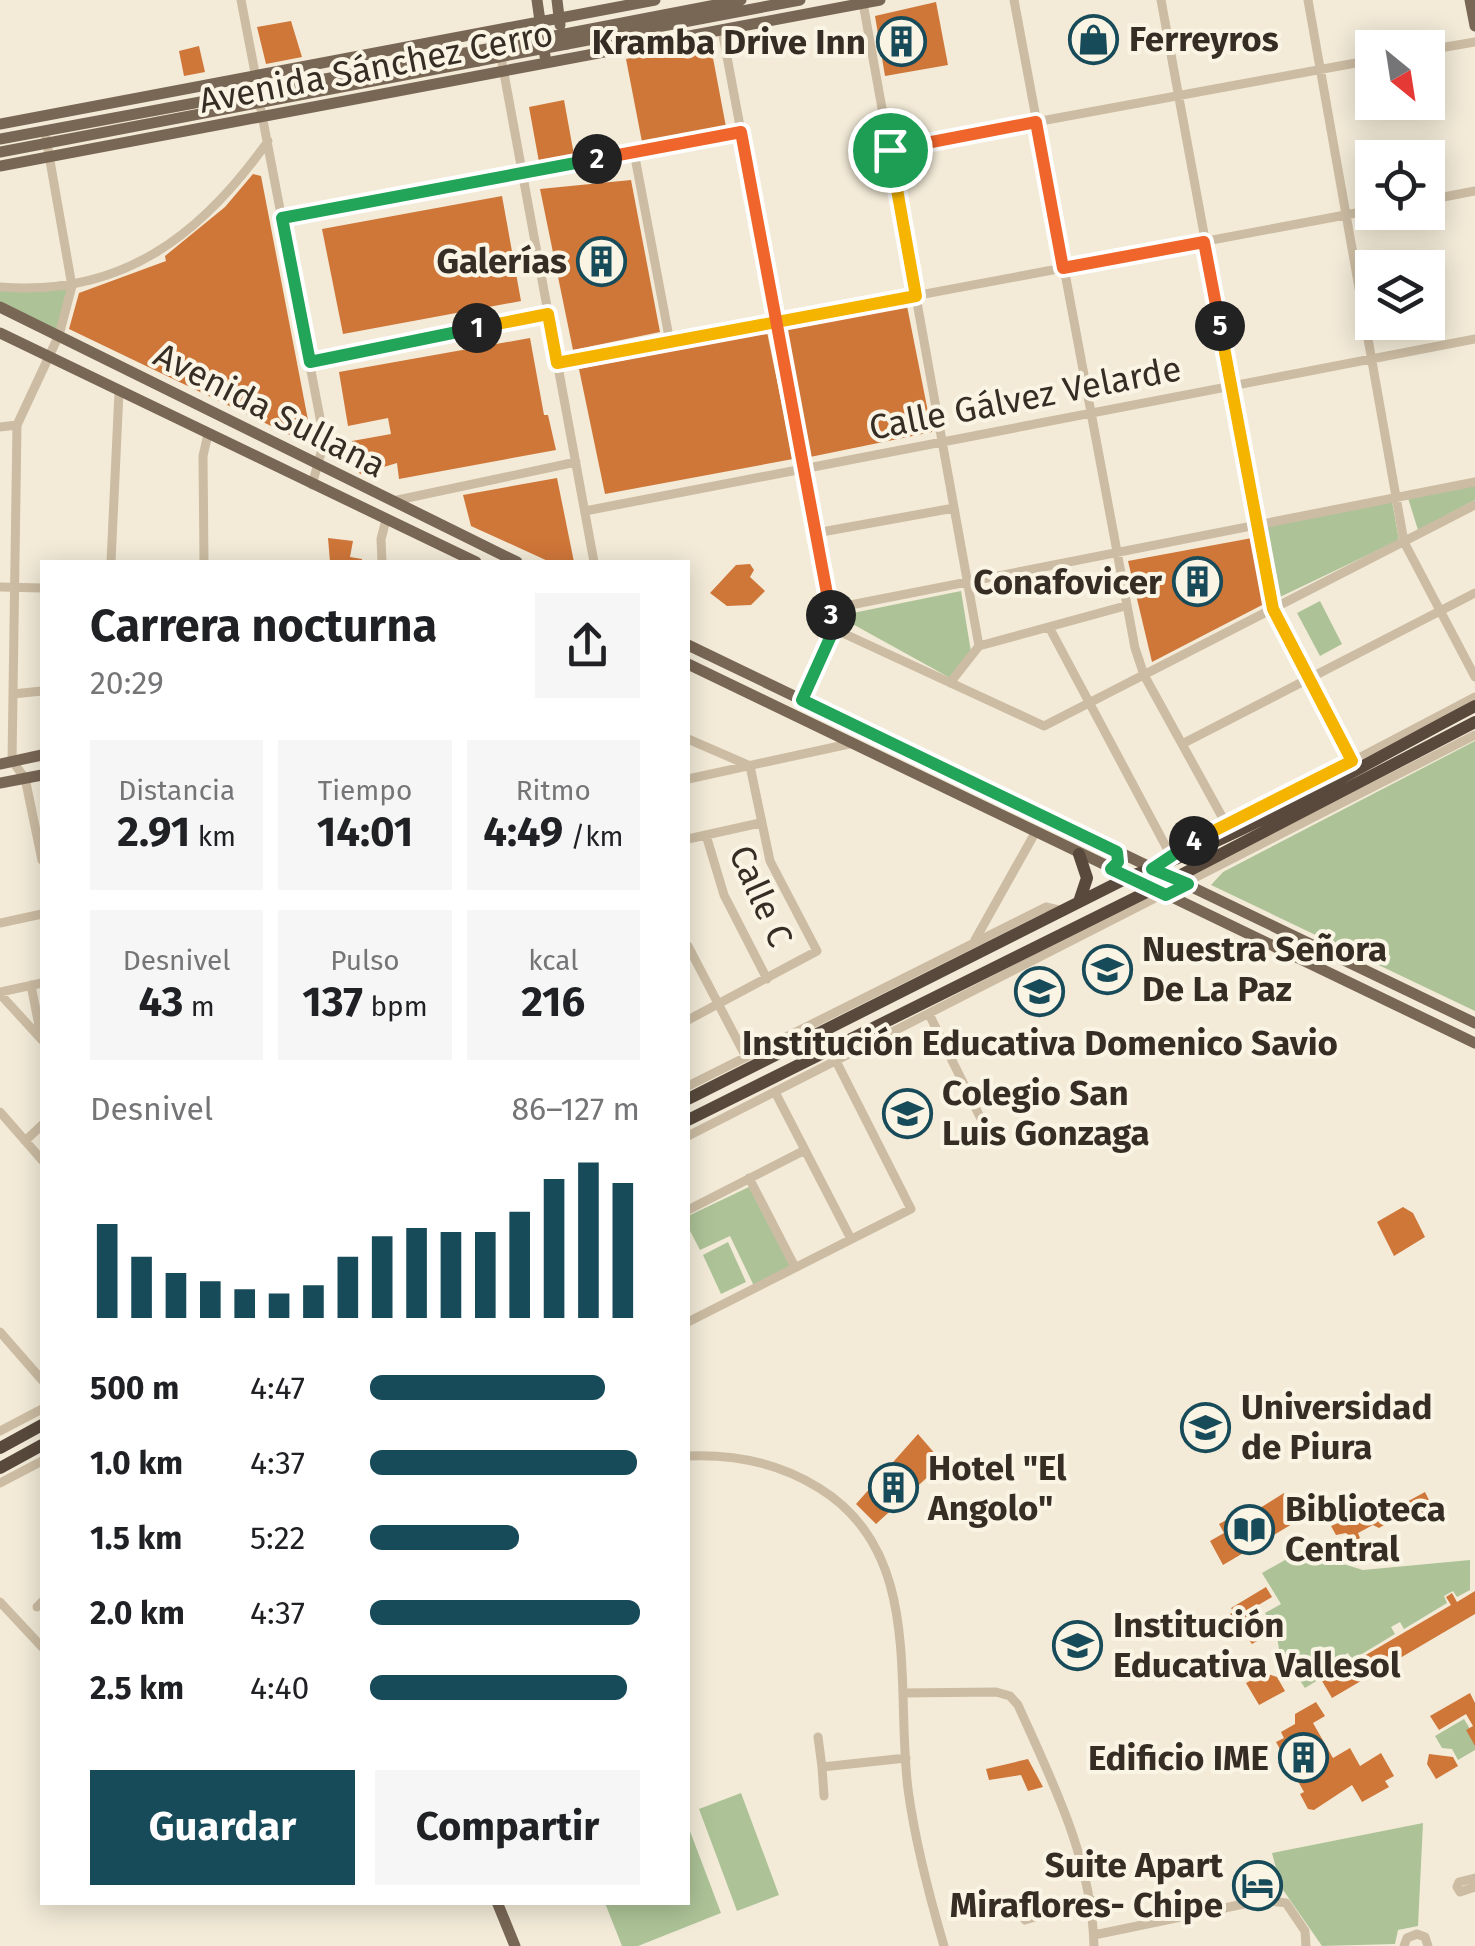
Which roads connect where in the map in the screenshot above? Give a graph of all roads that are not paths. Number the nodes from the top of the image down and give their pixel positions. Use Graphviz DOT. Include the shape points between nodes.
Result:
graph roads {
  1 [pos="242,0"];
  2 [pos="536,0"];
  3 [pos="557,0"];
  4 [pos="655,0"];
  5 [pos="741,0"];
  6 [pos="800,0"];
  7 [pos="880,0"];
  8 [pos="1014,0"];
  9 [pos="1160,0"];
  10 [pos="1308,0"];
  11 [pos="1470,0"];
  12 [pos="863,3"];
  13 [pos="559,19"];
  14 [pos="540,22"];
  15 [pos="1475,26"];
  16 [pos="496,30"];
  17 [pos="722,30"];
  18 [pos="566,39"];
  19 [pos="1475,42"];
  20 [pos="1445,47"];
  21 [pos="566,59"];
  22 [pos="546,63"];
  23 [pos="1355,63"];
  24 [pos="1321,70"];
  25 [pos="504,71"];
  26 [pos="256,76"];
  27 [pos="1178,96"];
  28 [pos="261,103"];
  29 [pos="1036,122"];
  30 [pos="0,124"];
  31 [pos="741,132"];
  32 [pos="0,139"];
  33 [pos="268,141"];
  34 [pos="47,143"];
  35 [pos="890,150"];
  36 [pos="0,152"];
  37 [pos="634,152"];
  38 [pos="20,155"];
  39 [pos="0,166"];
  40 [pos="522,173"];
  41 [pos="1475,191"];
  42 [pos="1445,197"];
  43 [pos="1355,213"];
  44 [pos="1346,215"];
  45 [pos="282,218"];
  46 [pos="1204,242"];
  47 [pos="1063,268"];
  48 [pos="72,286"];
  49 [pos="0,287"];
  50 [pos="916,296"];
  51 [pos="0,307"];
  52 [pos="548,314"];
  53 [pos="775,322"];
  54 [pos="0,333"];
  55 [pos="59,335"];
  56 [pos="1475,339"];
  57 [pos="670,342"];
  58 [pos="50,358"];
  59 [pos="1372,359"];
  60 [pos="310,362"];
  61 [pos="557,363"];
  62 [pos="1230,386"];
  63 [pos="119,392"];
  64 [pos="1089,414"];
  65 [pos="17,425"];
  66 [pos="0,426"];
  67 [pos="208,434"];
  68 [pos="942,442"];
  69 [pos="576,462"];
  70 [pos="320,467"];
  71 [pos="803,469"];
  72 [pos="1475,482"];
  73 [pos="312,485"];
  74 [pos="1396,498"];
  75 [pos="391,502"];
  76 [pos="1475,505"];
  77 [pos="954,508"];
  78 [pos="585,511"];
  79 [pos="386,520"];
  80 [pos="1256,526"];
  81 [pos="816,533"];
  82 [pos="1404,542"];
  83 [pos="1114,553"];
  84 [pos="450,557"];
  85 [pos="110,560"];
  86 [pos="204,560"];
  87 [pos="382,560"];
  88 [pos="513,560"];
  89 [pos="594,560"];
  90 [pos="967,582"];
  91 [pos="0,587"];
  92 [pos="16,587"];
  93 [pos="40,588"];
  94 [pos="1475,593"];
  95 [pos="1125,606"];
  96 [pos="830,609"];
  97 [pos="1273,609"];
  98 [pos="1440,611"];
  99 [pos="1048,626"];
  100 [pos="834,629"];
  101 [pos="690,646"];
  102 [pos="979,646"];
  103 [pos="690,665"];
  104 [pos="1144,675"];
  105 [pos="1475,676"];
  106 [pos="1309,678"];
  107 [pos="950,683"];
  108 [pos="40,691"];
  109 [pos="12,694"];
  110 [pos="1475,698"];
  111 [pos="802,700"];
  112 [pos="1087,704"];
  113 [pos="1475,706"];
  114 [pos="1475,722"];
  115 [pos="861,728"];
  116 [pos="1475,735"];
  117 [pos="690,739"];
  118 [pos="849,744"];
  119 [pos="1182,744"];
  120 [pos="40,755"];
  121 [pos="1352,761"];
  122 [pos="6,762"];
  123 [pos="750,766"];
  124 [pos="40,775"];
  125 [pos="25,778"];
  126 [pos="690,779"];
  127 [pos="0,784"];
  128 [pos="760,824"];
  129 [pos="1229,829"];
  130 [pos="1035,833"];
  131 [pos="706,835"];
  132 [pos="690,839"];
  133 [pos="40,850"];
  134 [pos="1117,852"];
  135 [pos="1078,854"];
  136 [pos="1170,854"];
  137 [pos="1111,869"];
  138 [pos="1152,869"];
  139 [pos="1129,877"];
  140 [pos="1182,881"];
  141 [pos="1152,889"];
  142 [pos="1166,895"];
  143 [pos="1080,902"];
  144 [pos="1063,910"];
  145 [pos="40,914"];
  146 [pos="0,923"];
  147 [pos="974,942"];
  148 [pos="690,950"];
  149 [pos="768,979"];
  150 [pos="40,983"];
  151 [pos="31,985"];
  152 [pos="0,993"];
  153 [pos="718,1004"];
  154 [pos="930,1014"];
  155 [pos="690,1019"];
  156 [pos="1475,1023"];
  157 [pos="40,1029"];
  158 [pos="40,1037"];
  159 [pos="1475,1043"];
  160 [pos="746,1057"];
  161 [pos="836,1061"];
  162 [pos="690,1085"];
  163 [pos="775,1092"];
  164 [pos="690,1098"];
  165 [pos="0,1112"];
  166 [pos="690,1119"];
  167 [pos="40,1127"];
  168 [pos="690,1135"];
  169 [pos="991,1138"];
  170 [pos="25,1141"];
  171 [pos="805,1150"];
  172 [pos="40,1158"];
  173 [pos="749,1178"];
  174 [pos="690,1209"];
  175 [pos="851,1239"];
  176 [pos="795,1267"];
  177 [pos="690,1318"];
  178 [pos="0,1332"];
  179 [pos="40,1378"];
  180 [pos="40,1411"];
  181 [pos="40,1425"];
  182 [pos="0,1431"];
  183 [pos="40,1446"];
  184 [pos="0,1448"];
  185 [pos="690,1456"];
  186 [pos="40,1462"];
  187 [pos="0,1468"];
  188 [pos="0,1482"];
  189 [pos="0,1602"];
  190 [pos="40,1646"];
  191 [pos="903,1693"];
  192 [pos="818,1737"];
  193 [pos="906,1758"];
  194 [pos="822,1767"];
  195 [pos="824,1796"];
  196 [pos="1475,1878"];
  197 [pos="1475,1887"];
  198 [pos="1092,1900"];
  199 [pos="498,1905"];
  200 [pos="1025,1920"];
  201 [pos="1094,1941"];
  202 [pos="515,1946"];
  203 [pos="944,1946"];
  204 [pos="1306,1946"];
  205 [pos="1404,1946"];
  206 [pos="1428,1946"];
  1 -- 26 [label="street"];
  2 -- 14 [label="main road"];
  3 -- 13 [label="main road"];
  4 -- 13 [label="main road, Avenida Sánchez Cerro"];
  5 -- 18 [label="main road, Avenida Sánchez Cerro"];
  6 -- 18 [label="main road, Avenida Sánchez Cerro"];
  7 -- 12 [label="main road, Avenida Sánchez Cerro"];
  8 -- 29 [label="street"];
  9 -- 27 [label="street"];
  10 -- 24 [label="street"];
  11 -- 15 [label="main road"];
  12 -- 17 [label="main road, Avenida Sánchez Cerro"];
  12 -- 35 [label="street"];
  13 -- 14 [label="main road, Avenida Sánchez Cerro"];
  13 -- 21 [label="main road"];
  14 -- 16 [label="main road, Avenida Sánchez Cerro"];
  14 -- 22 [label="main road"];
  16 -- 25 [label="street"];
  16 -- 26 [label="main road, Avenida Sánchez Cerro"];
  17 -- 21 [label="main road, Avenida Sánchez Cerro"];
  17 -- 31 [label="street"];
  18 -- 28 [label="main road, Avenida Sánchez Cerro, bridge"];
  19 -- 20 [label="street"];
  21 -- 22 [label="main road, Avenida Sánchez Cerro"];
  22 -- 25 [label="main road, Avenida Sánchez Cerro"];
  23 -- 24 [label="street"];
  24 -- 27 [label="street"];
  24 -- 44 [label="street"];
  25 -- 28 [label="main road, Avenida Sánchez Cerro"];
  25 -- 40 [label="street"];
  26 -- 28 [label="street"];
  26 -- 30 [label="main road, Avenida Sánchez Cerro"];
  27 -- 29 [label="street"];
  27 -- 46 [label="street"];
  28 -- 33 [label="street"];
  28 -- 34 [label="main road, Avenida Sánchez Cerro"];
  28 -- 34 [label="main road, Avenida Sánchez Cerro"];
  29 -- 35 [label="street"];
  29 -- 47 [label="street"];
  31 -- 37 [label="street"];
  31 -- 53 [label="street"];
  32 -- 34 [label="main road, Avenida Sánchez Cerro"];
  33 -- 45 [label="street"];
  33 -- 48 [label="street" via="224,198 183,236 136,264"];
  34 -- 38 [label="main road, Avenida Sánchez Cerro"];
  34 -- 48 [label="street"];
  35 -- 50 [label="street"];
  36 -- 38 [label="main road, Avenida Sánchez Cerro"];
  37 -- 40 [label="street"];
  37 -- 57 [label="street"];
  38 -- 39 [label="main road, Avenida Sánchez Cerro"];
  40 -- 45 [label="street"];
  40 -- 52 [label="street"];
  41 -- 42 [label="street"];
  43 -- 44 [label="street"];
  44 -- 46 [label="street"];
  44 -- 59 [label="street"];
  45 -- 60 [label="street"];
  46 -- 47 [label="street"];
  46 -- 62 [label="street"];
  47 -- 50 [label="street"];
  47 -- 64 [label="street"];
  48 -- 49 [label="street"];
  48 -- 55 [label="street"];
  50 -- 53 [label="street"];
  50 -- 68 [label="street"];
  51 -- 55 [label="main road, Avenida Sullana"];
  52 -- 60 [label="street"];
  52 -- 61 [label="street"];
  53 -- 57 [label="street"];
  53 -- 71 [label="street"];
  54 -- 58 [label="main road, Avenida Sullana"];
  55 -- 58 [label="street"];
  55 -- 70 [label="main road, Avenida Sullana"];
  56 -- 59 [label="street, Calle Gálvez Velarde"];
  57 -- 61 [label="street"];
  58 -- 63 [label="main road, Avenida Sullana"];
  58 -- 65 [label="street"];
  59 -- 62 [label="street, Calle Gálvez Velarde"];
  59 -- 74 [label="street"];
  60 -- 70 [label="street" via="321,423"];
  61 -- 69 [label="street"];
  62 -- 64 [label="street, Calle Gálvez Velarde"];
  62 -- 80 [label="street"];
  63 -- 67 [label="main road, Avenida Sullana"];
  63 -- 85 [label="street"];
  64 -- 68 [label="street, Calle Gálvez Velarde"];
  64 -- 83 [label="street"];
  65 -- 66 [label="street"];
  65 -- 92 [label="street"];
  67 -- 73 [label="main road, Avenida Sullana"];
  67 -- 86 [label="street"];
  68 -- 71 [label="street, Calle Gálvez Velarde"];
  68 -- 77 [label="street"];
  69 -- 75 [label="street"];
  69 -- 78 [label="street"];
  70 -- 73 [label="street"];
  70 -- 75 [label="main road, Avenida Sullana"];
  71 -- 78 [label="street, Calle Gálvez Velarde"];
  71 -- 81 [label="street"];
  72 -- 74 [label="street"];
  73 -- 79 [label="main road, Avenida Sullana"];
  74 -- 80 [label="street"];
  74 -- 82 [label="street"];
  75 -- 88 [label="main road, Avenida Sullana"];
  76 -- 82 [label="street"];
  77 -- 81 [label="street"];
  77 -- 90 [label="street"];
  78 -- 89 [label="street"];
  79 -- 84 [label="main road, Avenida Sullana"];
  79 -- 87 [label="street"];
  80 -- 83 [label="street"];
  80 -- 97 [label="street"];
  81 -- 96 [label="street"];
  82 -- 97 [label="street"];
  82 -- 98 [label="street"];
  83 -- 90 [label="street"];
  83 -- 95 [label="street"];
  90 -- 96 [label="street"];
  90 -- 102 [label="street"];
  91 -- 92 [label="street"];
  92 -- 93 [label="street"];
  92 -- 109 [label="street"];
  94 -- 98 [label="street"];
  95 -- 99 [label="street"];
  95 -- 104 [label="street"];
  96 -- 100 [label="street"];
  97 -- 104 [label="street"];
  97 -- 106 [label="street"];
  98 -- 105 [label="street"];
  98 -- 106 [label="street"];
  99 -- 102 [label="street"];
  99 -- 112 [label="street"];
  100 -- 107 [label="street"];
  100 -- 111 [label="street"];
  101 -- 111 [label="main road"];
  102 -- 107 [label="street"];
  103 -- 118 [label="main road"];
  104 -- 112 [label="street"];
  104 -- 119 [label="street"];
  106 -- 119 [label="street"];
  106 -- 121 [label="street"];
  107 -- 112 [label="street" via="1044,726"];
  108 -- 109 [label="street"];
  109 -- 122 [label="street"];
  110 -- 121 [label="street"];
  111 -- 115 [label="main road"];
  112 -- 136 [label="street"];
  113 -- 129 [label="highway"];
  114 -- 140 [label="highway"];
  115 -- 118 [label="main road"];
  115 -- 134 [label="main road"];
  116 -- 140 [label="street"];
  117 -- 123 [label="street"];
  118 -- 123 [label="street"];
  118 -- 130 [label="main road"];
  119 -- 129 [label="street"];
  120 -- 122 [label="main road"];
  121 -- 129 [label="street"];
  122 -- 125 [label="street"];
  123 -- 126 [label="street"];
  123 -- 128 [label="street"];
  124 -- 125 [label="main road"];
  125 -- 127 [label="main road"];
  125 -- 133 [label="street"];
  128 -- 131 [label="street"];
  128 -- 149 [label="street" via="776,875 817,951"];
  129 -- 136 [label="street"];
  129 -- 138 [label="highway"];
  130 -- 135 [label="main road"];
  130 -- 147 [label="street"];
  131 -- 132 [label="street"];
  131 -- 149 [label="street, Calle C" via="724,895"];
  134 -- 137 [label="main road"];
  134 -- 138 [label="main road"];
  135 -- 137 [label="main road"];
  135 -- 143 [label="highway" via="1088,878"];
  136 -- 138 [label="street"];
  137 -- 139 [label="main road"];
  138 -- 139 [label="highway"];
  138 -- 140 [label="main road"];
  139 -- 141 [label="main road"];
  139 -- 143 [label="highway"];
  140 -- 141 [label="highway"];
  140 -- 142 [label="street"];
  140 -- 156 [label="main road"];
  141 -- 142 [label="main road"];
  141 -- 166 [label="highway"];
  142 -- 154 [label="street"];
  142 -- 159 [label="main road"];
  143 -- 144 [label="highway"];
  144 -- 147 [label="street" via="1046,907"];
  144 -- 164 [label="highway"];
  145 -- 146 [label="street"];
  147 -- 160 [label="street"];
  148 -- 153 [label="street"];
  149 -- 153 [label="street"];
  150 -- 151 [label="street"];
  151 -- 152 [label="street"];
  151 -- 157 [label="street"];
  152 -- 158 [label="street"];
  153 -- 155 [label="street"];
  153 -- 160 [label="street"];
  154 -- 161 [label="street"];
  154 -- 169 [label="street"];
  160 -- 162 [label="street"];
  161 -- 163 [label="street"];
  161 -- 175 [label="street" via="911,1209"];
  163 -- 168 [label="street"];
  163 -- 171 [label="street"];
  165 -- 170 [label="street"];
  167 -- 170 [label="street"];
  170 -- 172 [label="street"];
  171 -- 173 [label="street"];
  171 -- 175 [label="street"];
  173 -- 174 [label="street"];
  173 -- 176 [label="street"];
  175 -- 176 [label="street"];
  176 -- 177 [label="street"];
  178 -- 179 [label="street"];
  180 -- 182 [label="street"];
  181 -- 184 [label="highway"];
  183 -- 187 [label="highway"];
  185 -- 191 [label="street" via="735,1457 800,1476 856,1516 889,1575"];
  186 -- 188 [label="street"];
  189 -- 190 [label="street"];
  191 -- 193 [label="street"];
  191 -- 198 [label="street" via="1010,1696 1068,1816"];
  192 -- 194 [label="street"];
  193 -- 194 [label="street"];
  193 -- 203 [label="street" via="915,1833"];
  194 -- 195 [label="street"];
  196 -- 197 [label="street" via="1457,1888"];
  198 -- 200 [label="street"];
  198 -- 201 [label="street"];
  199 -- 202 [label="main road"];
  201 -- 204 [label="street" via="1263,1900 1286,1904 1305,1931"];
  205 -- 206 [label="street" via="1417,1934"];
}
